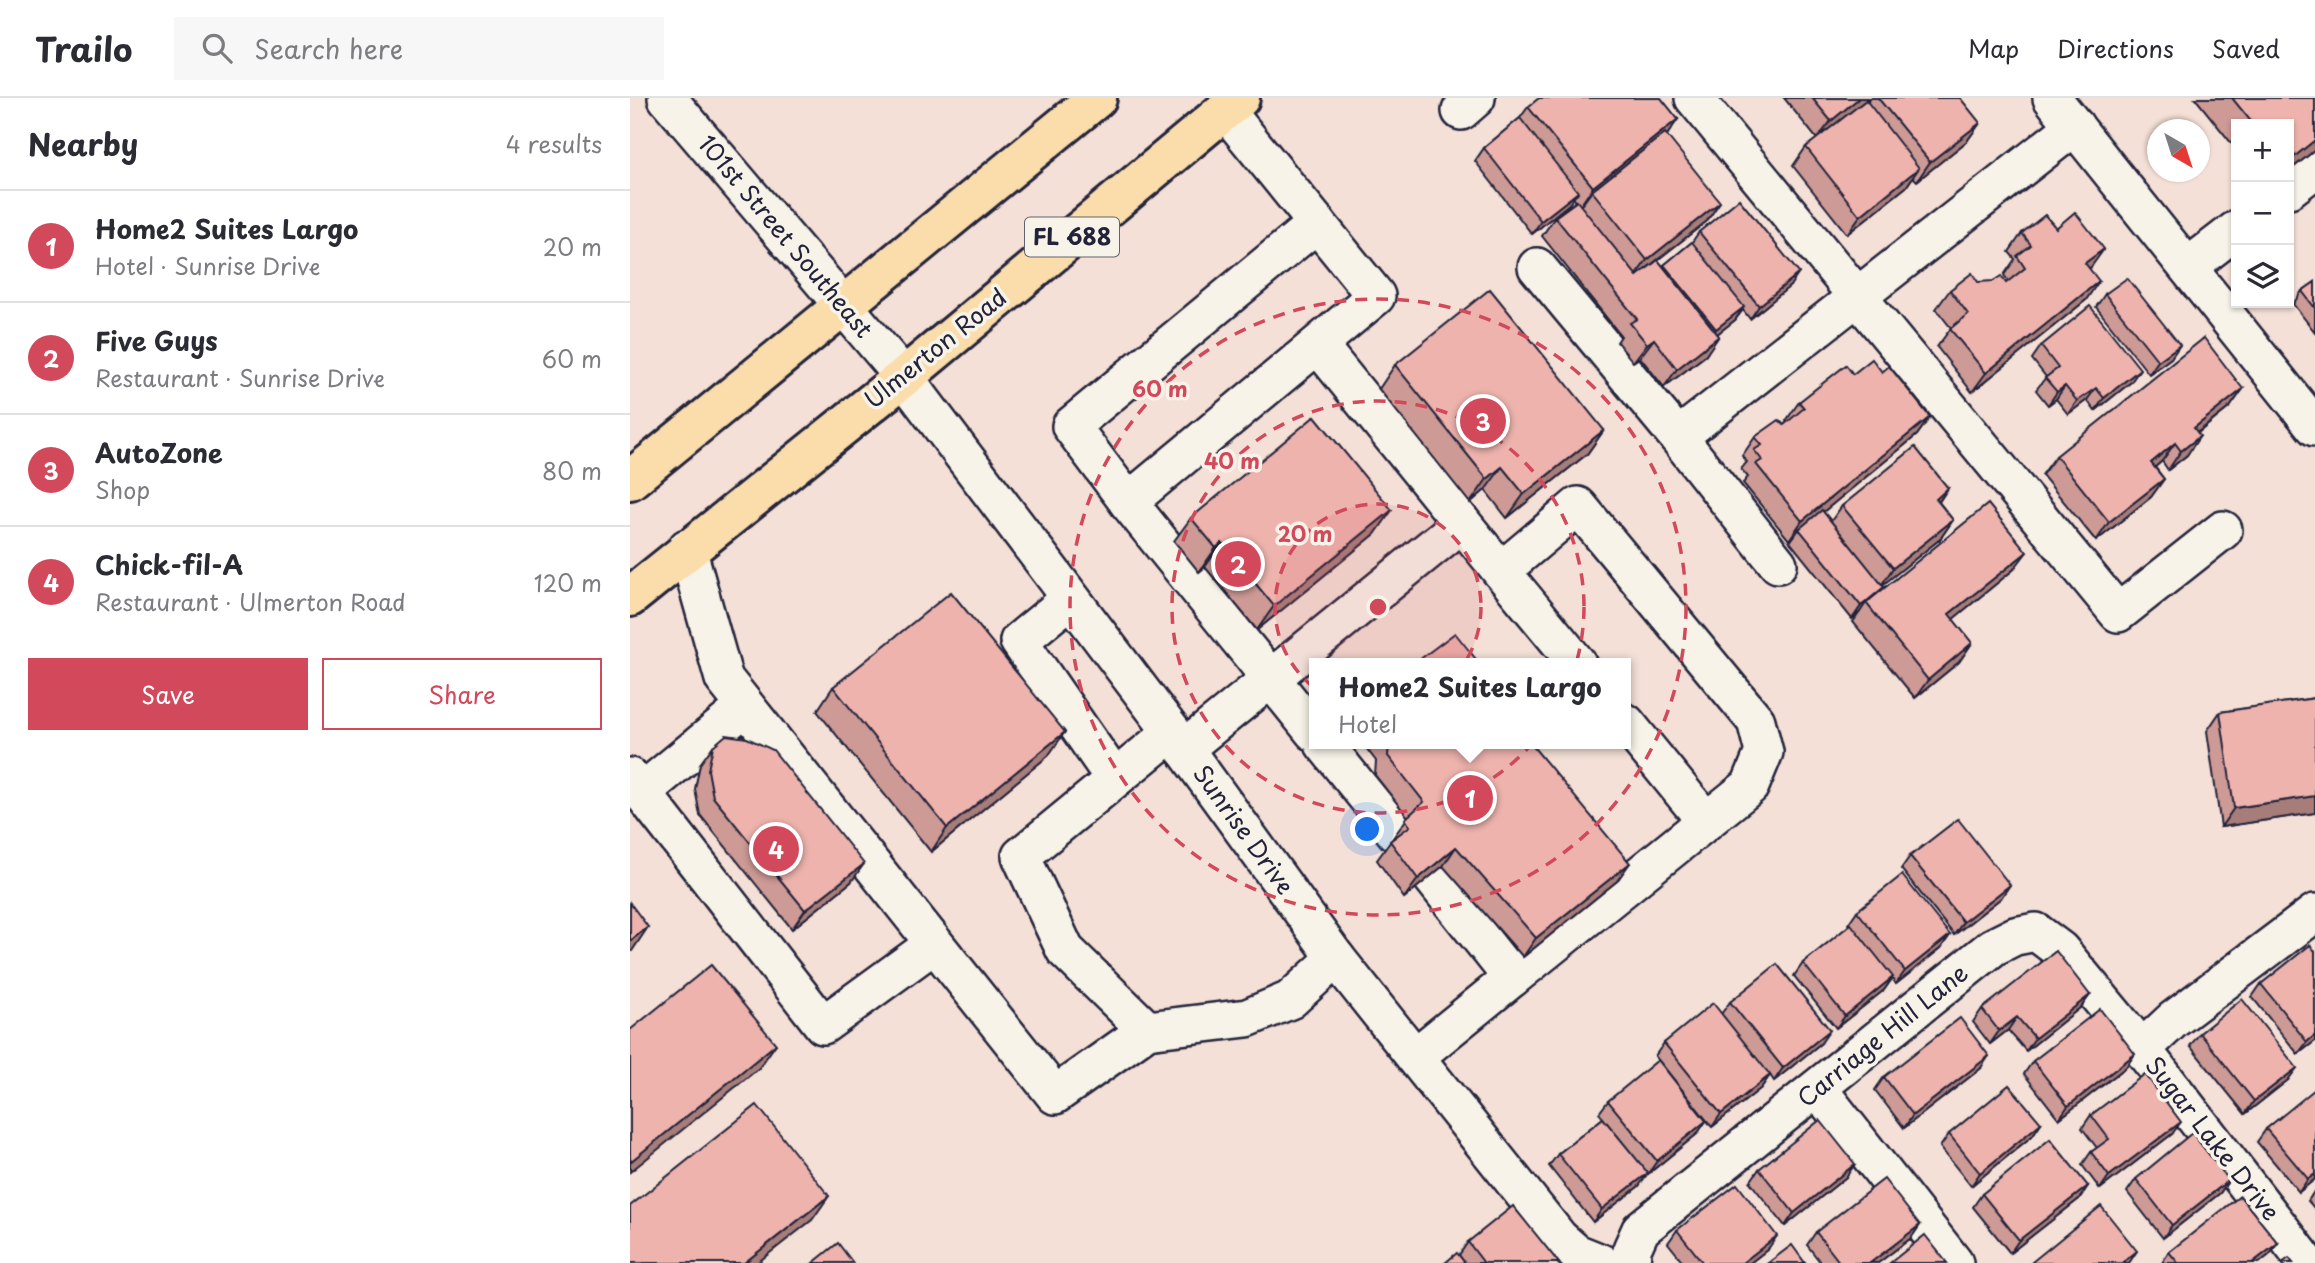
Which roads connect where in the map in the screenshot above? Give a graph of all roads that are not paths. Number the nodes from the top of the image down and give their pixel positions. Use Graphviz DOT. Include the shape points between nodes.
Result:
graph roads {
  1 [pos="667,98"];
  2 [pos="1097,98"];
  3 [pos="1694,98"];
  4 [pos="2052,98"];
  5 [pos="1233,104"];
  6 [pos="2075,126"];
  7 [pos="2315,169"];
  8 [pos="2294,185"];
  9 [pos="1317,223"];
  10 [pos="2231,234"];
  11 [pos="1537,267"];
  12 [pos="2188,267"];
  13 [pos="1858,297"];
  14 [pos="845,305"];
  15 [pos="1318,345"];
  16 [pos="904,377"];
  17 [pos="2315,427"];
  18 [pos="1678,436"];
  19 [pos="630,480"];
  20 [pos="1128,502"];
  21 [pos="1462,523"];
  22 [pos="2223,530"];
  23 [pos="687,548"];
  24 [pos="1778,564"];
  25 [pos="1501,570"];
  26 [pos="630,597"];
  27 [pos="1069,600"];
  28 [pos="1573,658"];
  29 [pos="1271,678"];
  30 [pos="745,707"];
  31 [pos="1309,726"];
  32 [pos="1631,729"];
  33 [pos="1178,741"];
  34 [pos="1328,749"];
  35 [pos="1114,778"];
  36 [pos="636,784"];
  37 [pos="1706,821"];
  38 [pos="1396,834"];
  39 [pos="1431,876"];
  40 [pos="2315,913"];
  41 [pos="933,945"];
  42 [pos="1336,958"];
  43 [pos="1512,978"];
  44 [pos="1147,1030"];
  45 [pos="2142,1049"];
  46 [pos="1415,1057"];
  47 [pos="1818,1089"];
  48 [pos="1601,1263"];
  49 [pos="1631,1263"];
  50 [pos="1954,1263"];
  51 [pos="2307,1263"];
  1 -- 14 [label="street, 101st Street Southeast"];
  2 -- 14 [label="main road"];
  3 -- 13 [label="street"];
  4 -- 6 [label="street"];
  5 -- 9 [label="street"];
  5 -- 16 [label="main road, Ulmerton Road / FL 688"];
  6 -- 12 [label="street"];
  6 -- 13 [label="street"];
  7 -- 8 [label="street"];
  9 -- 15 [label="street" via="1376,296"];
  9 -- 20 [label="street" via="1071,426"];
  10 -- 12 [label="street"];
  11 -- 18 [label="street"];
  12 -- 17 [label="street"];
  13 -- 18 [label="street"];
  13 -- 22 [label="street" via="2118,613"];
  14 -- 16 [label="street, 101st Street Southeast"];
  14 -- 19 [label="main road"];
  15 -- 20 [label="street"];
  15 -- 21 [label="street"];
  16 -- 23 [label="main road, Ulmerton Road / FL 688"];
  16 -- 27 [label="street, Sunrise Drive"];
  18 -- 24 [label="street"];
  20 -- 29 [label="street"];
  21 -- 25 [label="street"];
  21 -- 29 [label="street"];
  23 -- 26 [label="main road, Ulmerton Road / FL 688"];
  23 -- 30 [label="street" via="724,679"];
  25 -- 28 [label="street"];
  25 -- 37 [label="street" via="1578,506 1756,721 1764,752 1750,786"];
  27 -- 33 [label="street, Sunrise Drive"];
  27 -- 35 [label="street" via="1019,641"];
  29 -- 31 [label="street"];
  29 -- 33 [label="street"];
  30 -- 36 [label="street"];
  30 -- 41 [label="street"];
  32 -- 37 [label="street"];
  33 -- 35 [label="street"];
  33 -- 42 [label="street, Sunrise Drive"];
  34 -- 38 [label="street"];
  35 -- 44 [label="street" via="1021,856 1065,950"];
  36 -- 41 [label="street" via="823,1026"];
  37 -- 43 [label="street"];
  39 -- 43 [label="street"];
  40 -- 45 [label="street" via="2173,1020"];
  41 -- 44 [label="street" via="1055,1095"];
  42 -- 44 [label="street" via="1290,1000 1247,1018"];
  42 -- 46 [label="street, Sunrise Drive"];
  43 -- 46 [label="street"];
  45 -- 47 [label="street, Carriage Hill Lane" via="2060,950 2036,932 1993,947"];
  45 -- 51 [label="street, Sugar Lake Drive"];
  46 -- 48 [label="street, Sunrise Drive" via="1559,1237 1576,1253"];
  47 -- 49 [label="street, Carriage Hill Lane" via="1641,1229"];
  47 -- 50 [label="street"];
}
